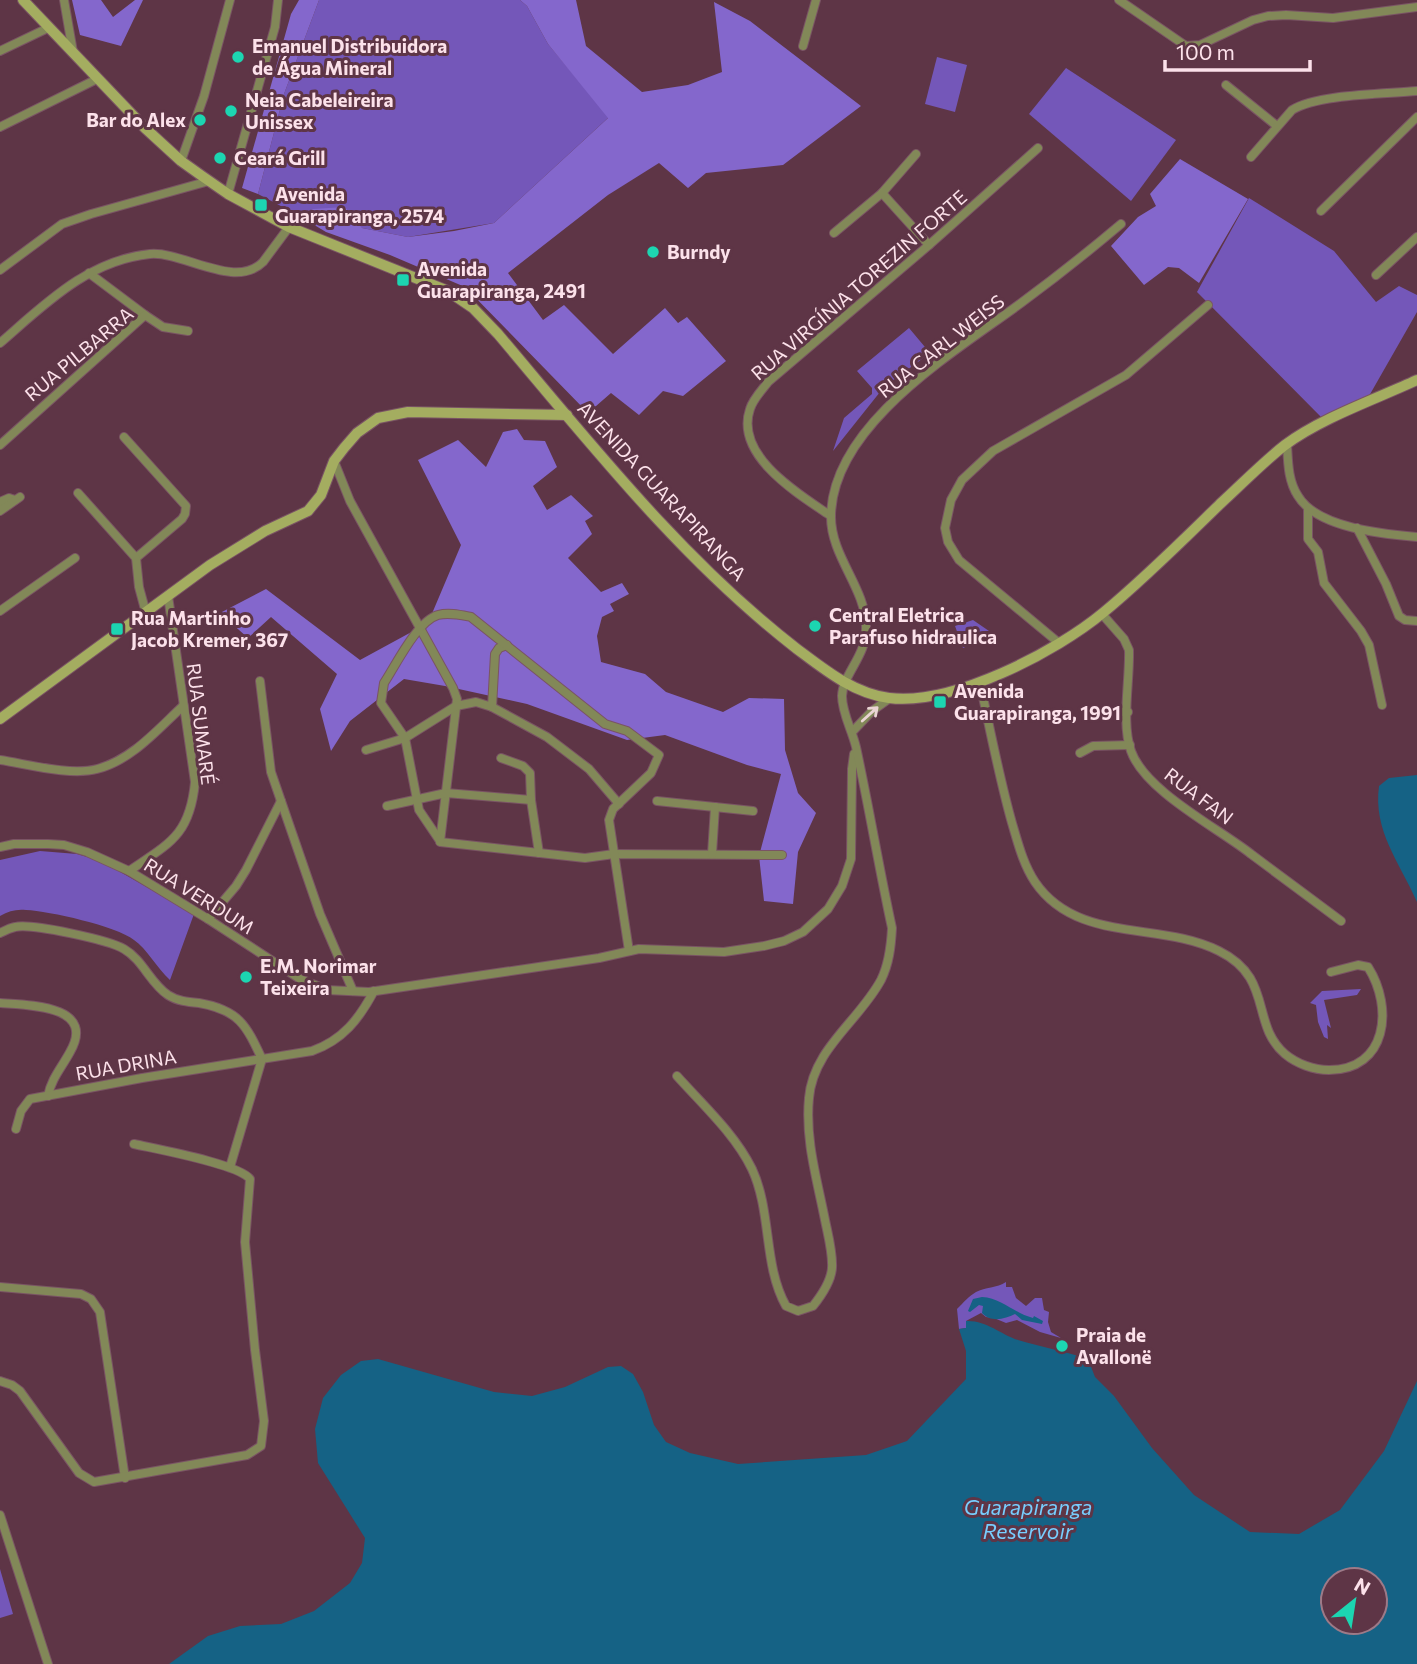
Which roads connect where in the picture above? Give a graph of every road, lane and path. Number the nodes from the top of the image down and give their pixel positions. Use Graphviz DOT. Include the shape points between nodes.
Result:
graph roads {
  1 [pos="23,0"];
  2 [pos="64,0"];
  3 [pos="230,0"];
  4 [pos="278,0"];
  5 [pos="816,0"];
  6 [pos="1119,0"];
  7 [pos="1417,7"];
  8 [pos="48,28"];
  9 [pos="803,46"];
  10 [pos="0,51"];
  11 [pos="74,56"];
  12 [pos="96,79"];
  13 [pos="1226,85"];
  14 [pos="1417,91"];
  15 [pos="1417,117"];
  16 [pos="1277,126"];
  17 [pos="0,127"];
  18 [pos="1038,148"];
  19 [pos="916,154"];
  20 [pos="1251,157"];
  21 [pos="181,161"];
  22 [pos="209,181"];
  23 [pos="882,193"];
  24 [pos="228,194"];
  25 [pos="1321,211"];
  26 [pos="1121,224"];
  27 [pos="289,226"];
  28 [pos="834,233"];
  29 [pos="1417,237"];
  30 [pos="929,245"];
  31 [pos="0,270"];
  32 [pos="89,272"];
  33 [pos="1376,275"];
  34 [pos="1208,305"];
  35 [pos="145,315"];
  36 [pos="188,331"];
  37 [pos="0,343"];
  38 [pos="1417,380"];
  39 [pos="567,415"];
  40 [pos="124,438"];
  41 [pos="1287,444"];
  42 [pos="0,445"];
  43 [pos="334,461"];
  44 [pos="78,493"];
  45 [pos="0,502"];
  46 [pos="1308,510"];
  47 [pos="0,512"];
  48 [pos="831,516"];
  49 [pos="1357,528"];
  50 [pos="1417,537"];
  51 [pos="75,558"];
  52 [pos="136,558"];
  53 [pos="167,596"];
  54 [pos="0,611"];
  55 [pos="146,613"];
  56 [pos="1102,614"];
  57 [pos="1417,621"];
  58 [pos="419,628"];
  59 [pos="1059,643"];
  60 [pos="507,645"];
  61 [pos="260,681"];
  62 [pos="980,682"];
  63 [pos="844,683"];
  64 [pos="890,698"];
  65 [pos="1382,705"];
  66 [pos="183,706"];
  67 [pos="456,706"];
  68 [pos="492,707"];
  69 [pos="1088,712"];
  70 [pos="1128,712"];
  71 [pos="0,719"];
  72 [pos="852,732"];
  73 [pos="405,738"];
  74 [pos="1130,745"];
  75 [pos="856,746"];
  76 [pos="366,750"];
  77 [pos="1080,753"];
  78 [pos="501,758"];
  79 [pos="0,760"];
  80 [pos="446,793"];
  81 [pos="416,800"];
  82 [pos="531,800"];
  83 [pos="281,801"];
  84 [pos="657,801"];
  85 [pos="619,804"];
  86 [pos="387,806"];
  87 [pos="715,807"];
  88 [pos="753,811"];
  89 [pos="440,842"];
  90 [pos="0,847"];
  91 [pos="539,853"];
  92 [pos="614,854"];
  93 [pos="712,855"];
  94 [pos="782,855"];
  95 [pos="129,871"];
  96 [pos="208,919"];
  97 [pos="1341,921"];
  98 [pos="0,933"];
  99 [pos="629,951"];
  100 [pos="1331,972"];
  101 [pos="353,991"];
  102 [pos="374,991"];
  103 [pos="0,1003"];
  104 [pos="262,1059"];
  105 [pos="677,1076"];
  106 [pos="48,1096"];
  107 [pos="16,1129"];
  108 [pos="134,1144"];
  109 [pos="230,1167"];
  110 [pos="0,1287"];
  111 [pos="0,1381"];
  112 [pos="124,1478"];
  113 [pos="0,1516"];
  114 [pos="48,1664"];
  1 -- 8 [label="main road, AVENIDA GUARAPIRANGA"];
  2 -- 11 [label="street"];
  3 -- 21 [label="street"];
  4 -- 24 [label="street" via="275,27"];
  5 -- 9 [label="street"];
  6 -- 7 [label="street" via="1186,46 1200,45 1268,16 1333,18"];
  8 -- 10 [label="street"];
  8 -- 11 [label="main road, AVENIDA GUARAPIRANGA"];
  11 -- 12 [label="main road, AVENIDA GUARAPIRANGA"];
  12 -- 17 [label="street"];
  12 -- 21 [label="main road, AVENIDA GUARAPIRANGA"];
  13 -- 16 [label="street"];
  14 -- 16 [label="street" via="1310,102 1292,110"];
  15 -- 25 [label="street"];
  16 -- 20 [label="street"];
  18 -- 30 [label="street, RUA VIRGÍNIA TOREZIN FORTE"];
  19 -- 23 [label="street"];
  21 -- 22 [label="main road, AVENIDA GUARAPIRANGA"];
  22 -- 24 [label="main road, AVENIDA GUARAPIRANGA"];
  22 -- 31 [label="street" via="62,224"];
  23 -- 28 [label="street"];
  23 -- 30 [label="street"];
  24 -- 27 [label="main road, AVENIDA GUARAPIRANGA"];
  26 -- 48 [label="street, RUA CARL WEISS" via="900,394 849,457"];
  27 -- 32 [label="street" via="258,267 244,272 157,254"];
  27 -- 39 [label="main road, AVENIDA GUARAPIRANGA" via="461,298"];
  29 -- 33 [label="street"];
  30 -- 48 [label="street, RUA VIRGÍNIA TOREZIN FORTE" via="768,382 750,408 749,432 760,459 793,491"];
  32 -- 35 [label="street"];
  32 -- 37 [label="street"];
  34 -- 59 [label="street" via="1126,375 993,452 962,480 951,500 945,528 947,542 959,560"];
  35 -- 36 [label="street, RUA PILBARRA" via="163,327"];
  35 -- 42 [label="street, RUA PILBARRA"];
  38 -- 41 [label="main road, AVENIDA GUARAPIRANGA"];
  39 -- 43 [label="main road" via="392,414 357,433"];
  39 -- 63 [label="main road, AVENIDA GUARAPIRANGA" via="694,559 765,624"];
  40 -- 52 [label="street" via="186,506 182,519"];
  41 -- 46 [label="street" via="1290,479"];
  41 -- 56 [label="main road, AVENIDA GUARAPIRANGA"];
  43 -- 53 [label="main road" via="321,495 308,511 251,538"];
  43 -- 58 [label="street" via="350,501"];
  44 -- 52 [label="street"];
  45 -- 47 [label="street" via="18,499"];
  46 -- 49 [label="street"];
  46 -- 65 [label="street" via="1308,539 1318,552 1324,583 1369,645"];
  48 -- 63 [label="street, RUA CARL WEISS" via="838,550 865,613 867,629 864,648"];
  49 -- 50 [label="street"];
  49 -- 57 [label="street" via="1399,616"];
  51 -- 54 [label="street"];
  52 -- 55 [label="street"];
  53 -- 55 [label="main road"];
  53 -- 66 [label="street, RUA SUMARÉ"];
  55 -- 71 [label="main road"];
  56 -- 59 [label="main road, AVENIDA GUARAPIRANGA"];
  56 -- 70 [label="street, RUA FAN" via="1129,650"];
  58 -- 60 [label="street" via="437,615 471,617"];
  58 -- 67 [label="street" via="453,688"];
  58 -- 73 [label="street" via="382,692 381,703"];
  59 -- 62 [label="main road, AVENIDA GUARAPIRANGA"];
  60 -- 68 [label="street" via="495,654"];
  60 -- 85 [label="street" via="605,724 627,731 659,755 651,773"];
  61 -- 83 [label="street" via="271,772"];
  62 -- 64 [label="main road, AVENIDA GUARAPIRANGA" via="936,694"];
  62 -- 100 [label="street" via="1022,856 1035,883 1064,909 1102,926 1186,938 1231,957 1254,984 1276,1044 1287,1056 1320,1070 1339,1070 1365,1060 1373,1052 1384,1022 1368,967"];
  63 -- 64 [label="main road, AVENIDA GUARAPIRANGA"];
  63 -- 72 [label="street" via="842,697"];
  72 -- 64 [label="street, one-way"];
  66 -- 79 [label="street" via="125,756 95,769"];
  66 -- 95 [label="street, RUA SUMARÉ" via="195,782 193,806 181,831"];
  67 -- 68 [label="street" via="476,702"];
  67 -- 73 [label="street"];
  67 -- 80 [label="street"];
  68 -- 85 [label="street" via="547,737 589,769"];
  69 -- 70 [label="street"];
  70 -- 74 [label="street, RUA FAN"];
  72 -- 75 [label="street"];
  73 -- 76 [label="street"];
  73 -- 81 [label="street"];
  74 -- 77 [label="street" via="1093,746"];
  74 -- 97 [label="street, RUA FAN" via="1135,762 1165,794"];
  75 -- 99 [label="street, RUA VERDUM" via="851,859 842,887 818,921 784,941 764,946 724,952"];
  75 -- 105 [label="street" via="892,929 890,958 881,981 832,1041 810,1091 809,1144 832,1270 813,1306 799,1311 786,1306 752,1170 737,1145"];
  78 -- 82 [label="street" via="530,773"];
  80 -- 81 [label="street"];
  80 -- 82 [label="street"];
  80 -- 89 [label="street"];
  81 -- 86 [label="street"];
  81 -- 89 [label="street"];
  82 -- 91 [label="street"];
  83 -- 96 [label="street" via="236,887"];
  83 -- 101 [label="street" via="320,914"];
  84 -- 87 [label="street"];
  85 -- 92 [label="street" via="610,820"];
  87 -- 88 [label="street"];
  87 -- 93 [label="street"];
  89 -- 91 [label="street"];
  90 -- 95 [label="street, RUA VERDUM" via="64,845"];
  91 -- 92 [label="street" via="585,858"];
  92 -- 93 [label="street"];
  92 -- 99 [label="street"];
  93 -- 94 [label="street"];
  95 -- 96 [label="street, RUA VERDUM"];
  96 -- 101 [label="street, RUA VERDUM" via="300,979 327,990"];
  98 -- 104 [label="street" via="15,927 38,928 125,949 171,997 232,1013 249,1031"];
  99 -- 102 [label="street, RUA VERDUM"];
  101 -- 102 [label="street, RUA VERDUM"];
  102 -- 104 [label="street, RUA DRINA" via="354,1024 332,1042 312,1051"];
  103 -- 106 [label="street" via="47,1007 67,1016 73,1025 75,1042"];
  104 -- 106 [label="street, RUA DRINA"];
  104 -- 109 [label="street"];
  106 -- 107 [label="street, RUA DRINA" via="27,1101"];
  108 -- 109 [label="street"];
  109 -- 112 [label="street" via="250,1179 245,1242 264,1421 261,1446 247,1455"];
  110 -- 112 [label="street" via="81,1294 100,1312"];
  111 -- 112 [label="street" via="20,1391 83,1476 94,1482"];
  113 -- 114 [label="street"];
}
